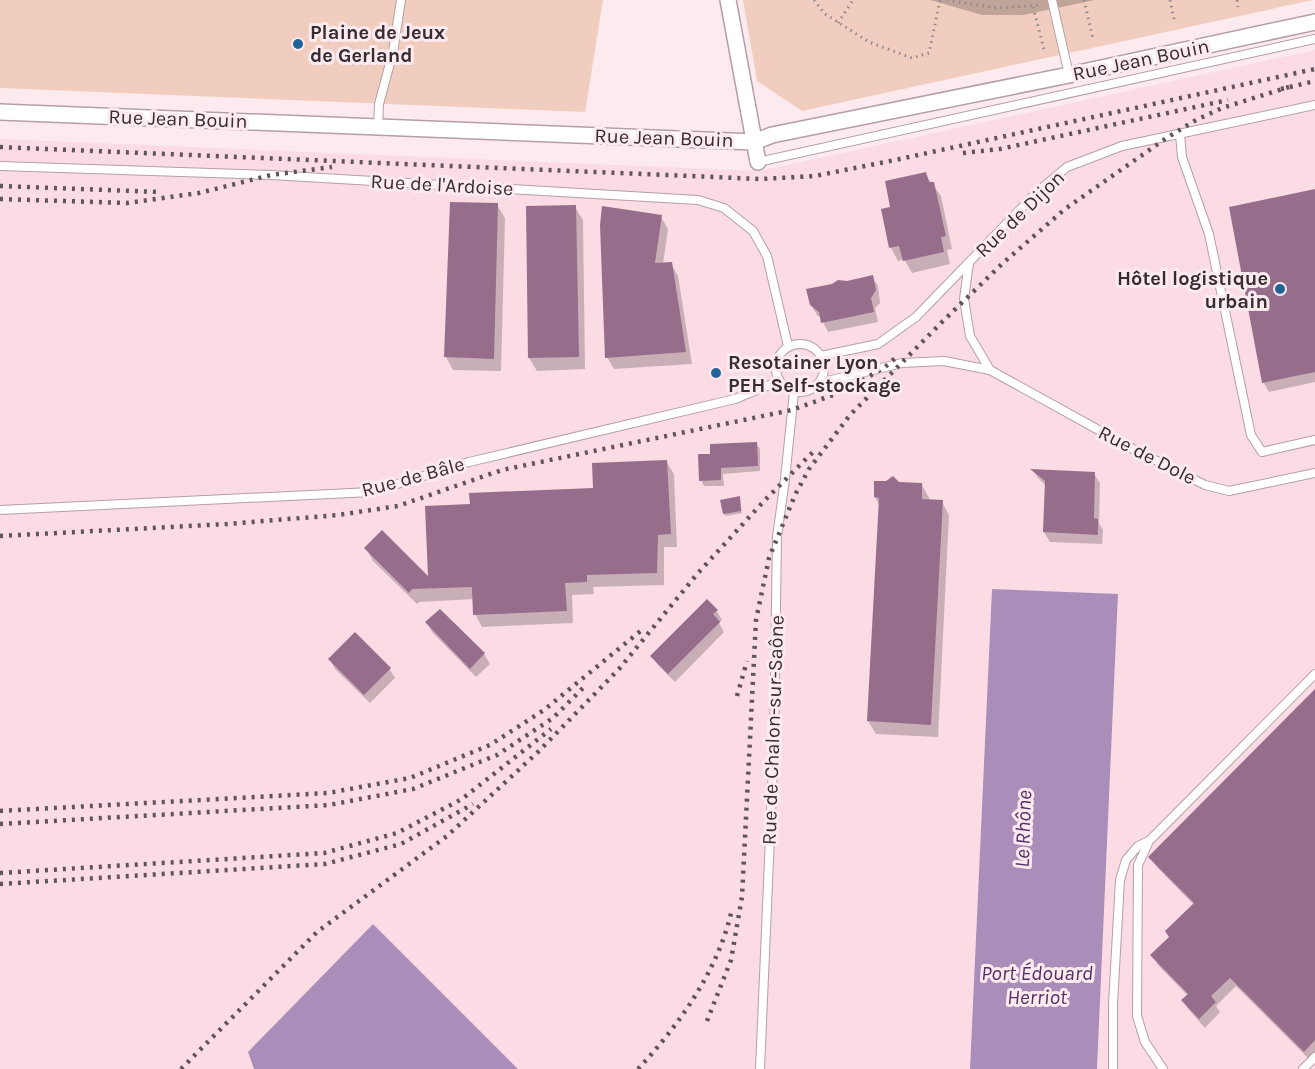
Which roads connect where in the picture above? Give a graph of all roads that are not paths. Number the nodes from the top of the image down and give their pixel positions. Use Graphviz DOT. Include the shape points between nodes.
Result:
graph roads {
  1 [pos="401,0"];
  2 [pos="728,0"];
  3 [pos="1052,0"];
  4 [pos="1315,22"];
  5 [pos="1315,39"];
  6 [pos="1070,75"];
  7 [pos="1315,105"];
  8 [pos="0,112"];
  9 [pos="378,127"];
  10 [pos="1180,134"];
  11 [pos="754,142"];
  12 [pos="758,162"];
  13 [pos="0,166"];
  14 [pos="969,263"];
  15 [pos="788,346"];
  16 [pos="821,356"];
  17 [pos="990,370"];
  18 [pos="779,381"];
  19 [pos="819,383"];
  20 [pos="794,392"];
  21 [pos="1315,440"];
  22 [pos="1315,473"];
  23 [pos="0,510"];
  24 [pos="1315,674"];
  25 [pos="1149,841"];
  26 [pos="1315,1057"];
  27 [pos="760,1069"];
  28 [pos="1113,1069"];
  29 [pos="1163,1069"];
  30 [pos="1303,1069"];
  1 -- 9 [label="lane" via="379,104"];
  2 -- 11 [label="street"];
  3 -- 6 [label="lane"];
  4 -- 6 [label="street, Rue Jean Bouin"];
  5 -- 12 [label="lane, Rue Jean Bouin"];
  6 -- 11 [label="street, Rue Jean Bouin" via="772,135"];
  7 -- 10 [label="lane, Rue de Dijon"];
  8 -- 9 [label="street, Rue Jean Bouin"];
  9 -- 11 [label="street, Rue Jean Bouin"];
  10 -- 14 [label="lane, Rue de Dijon" via="1122,146 1067,168 1036,193"];
  10 -- 21 [label="lane" via="1182,157 1209,234 1251,435 1262,452"];
  11 -- 12 [label="street"];
  13 -- 15 [label="lane, Rue de l'Ardoise" via="271,175 698,200 724,208 753,231 767,256"];
  14 -- 16 [label="lane, Rue de Dijon" via="916,317 878,344"];
  14 -- 17 [label="lane" via="964,299 970,336"];
  15 -- 16 [label="lane" via="810,346"];
  15 -- 18 [label="lane" via="776,365"];
  16 -- 19 [label="lane" via="824,370"];
  17 -- 19 [label="lane, Rue de Dole" via="944,361 902,363"];
  17 -- 22 [label="lane, Rue de Dole" via="1133,450 1206,485 1229,491"];
  18 -- 20 [label="lane"];
  18 -- 23 [label="lane, Rue de Bâle" via="735,399 470,462 371,492"];
  19 -- 20 [label="lane" via="808,391"];
  20 -- 27 [label="lane, Rue de Chalon-sur-Saône" via="777,537 774,744"];
  24 -- 25 [label="lane"];
  25 -- 28 [label="lane" via="1138,846 1126,860 1120,880"];
  25 -- 29 [label="lane" via="1138,865 1137,1016 1145,1042"];
  26 -- 30 [label="lane"];
}
